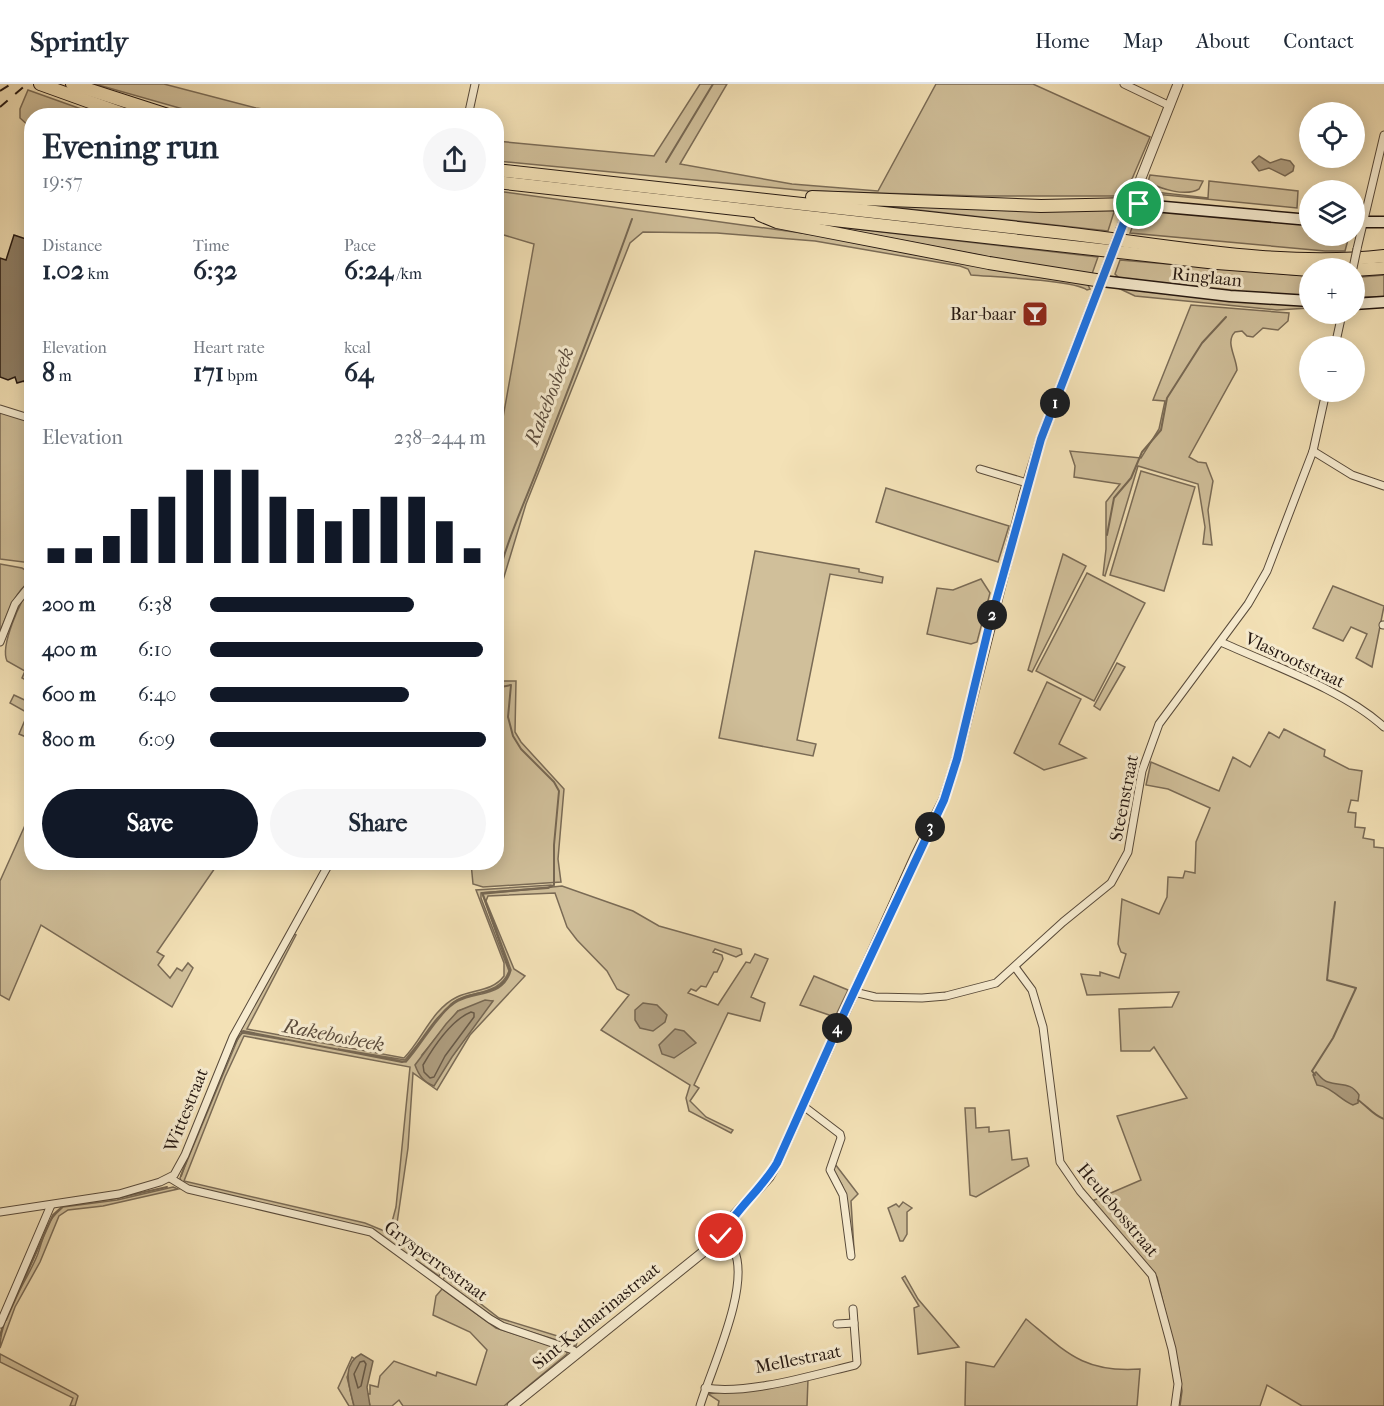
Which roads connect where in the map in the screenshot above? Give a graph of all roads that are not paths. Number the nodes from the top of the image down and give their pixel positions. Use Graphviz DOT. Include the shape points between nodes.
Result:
graph roads {
  1 [pos="72,84"];
  2 [pos="475,84"];
  3 [pos="1124,84"];
  4 [pos="1178,84"];
  5 [pos="45,86"];
  6 [pos="1170,106"];
  7 [pos="107,108"];
  8 [pos="146,108"];
  9 [pos="470,108"];
  10 [pos="1384,135"];
  11 [pos="504,171"];
  12 [pos="504,183"];
  13 [pos="747,196"];
  14 [pos="1365,201"];
  15 [pos="1131,204"];
  16 [pos="742,208"];
  17 [pos="1299,218"];
  18 [pos="1365,222"];
  19 [pos="1384,222"];
  20 [pos="1384,256"];
  21 [pos="1384,268"];
  22 [pos="1299,269"];
  23 [pos="1365,269"];
  24 [pos="1102,281"];
  25 [pos="1299,300"];
  26 [pos="1384,302"];
  27 [pos="1365,303"];
  28 [pos="1324,402"];
  29 [pos="0,409"];
  30 [pos="24,416"];
  31 [pos="1313,451"];
  32 [pos="980,469"];
  33 [pos="1027,483"];
  34 [pos="1384,486"];
  35 [pos="24,593"];
  36 [pos="0,642"];
  37 [pos="1221,642"];
  38 [pos="1384,728"];
  39 [pos="326,870"];
  40 [pos="1015,967"];
  41 [pos="854,992"];
  42 [pos="802,1106"];
  43 [pos="170,1178"];
  44 [pos="51,1205"];
  45 [pos="0,1212"];
  46 [pos="723,1238"];
  47 [pos="851,1256"];
  48 [pos="853,1309"];
  49 [pos="0,1323"];
  50 [pos="854,1323"];
  51 [pos="837,1324"];
  52 [pos="576,1353"];
  53 [pos="705,1388"];
  54 [pos="512,1406"];
  55 [pos="700,1406"];
  56 [pos="1175,1406"];
  1 -- 8 [label="highway"];
  2 -- 9 [label="street"];
  3 -- 6 [label="street"];
  4 -- 6 [label="street"];
  5 -- 7 [label="highway"];
  6 -- 15 [label="street"];
  10 -- 14 [label="street"];
  11 -- 13 [label="highway"];
  12 -- 16 [label="highway"];
  13 -- 15 [label="highway" via="1041,206"];
  13 -- 20 [label="highway" via="1227,252 1322,259"];
  15 -- 17 [label="main road"];
  15 -- 24 [label="street, bridge"];
  16 -- 22 [label="highway"];
  16 -- 24 [label="highway" via="777,222"];
  18 -- 19 [label="main road"];
  21 -- 23 [label="highway"];
  24 -- 25 [label="main road, Ringlaan"];
  24 -- 33 [label="street"];
  26 -- 27 [label="main road"];
  28 -- 31 [label="street, Steenstraat"];
  29 -- 30 [label="street"];
  31 -- 34 [label="street" via="1352,475"];
  31 -- 37 [label="street, Steenstraat" via="1267,571"];
  32 -- 33 [label="street"];
  33 -- 41 [label="street" via="944,800"];
  35 -- 36 [label="street" via="15,604"];
  37 -- 38 [label="street, Vlasrootstraat" via="1329,692"];
  37 -- 40 [label="street, Steenstraat" via="1159,724 1142,771 1128,852 1119,870 1102,892"];
  39 -- 43 [label="street, Wittestraat" via="233,1037 185,1155"];
  40 -- 41 [label="street, Steenstraat" via="996,983 946,996 875,997"];
  40 -- 56 [label="street, Heulebosstraat" via="1032,990 1043,1026 1060,1162 1152,1275 1172,1349 1178,1384"];
  41 -- 42 [label="street"];
  42 -- 46 [label="street" via="769,1177 743,1206"];
  42 -- 47 [label="street" via="842,1138 830,1170 843,1195"];
  43 -- 44 [label="street, Wittestraat" via="119,1194"];
  43 -- 52 [label="street, Grysperrestraat" via="188,1189 371,1232 490,1319"];
  44 -- 45 [label="street, Wittestraat"];
  44 -- 49 [label="street"];
  46 -- 52 [label="street, Sint-Katharinastraat"];
  46 -- 53 [label="street" via="734,1250 735,1296 730,1324"];
  48 -- 50 [label="street, Mellestraat"];
  50 -- 51 [label="street, Mellestraat"];
  50 -- 53 [label="street, Mellestraat" via="855,1365 738,1388"];
  52 -- 54 [label="street, Sint-Katharinastraat"];
  53 -- 55 [label="street"];
}
